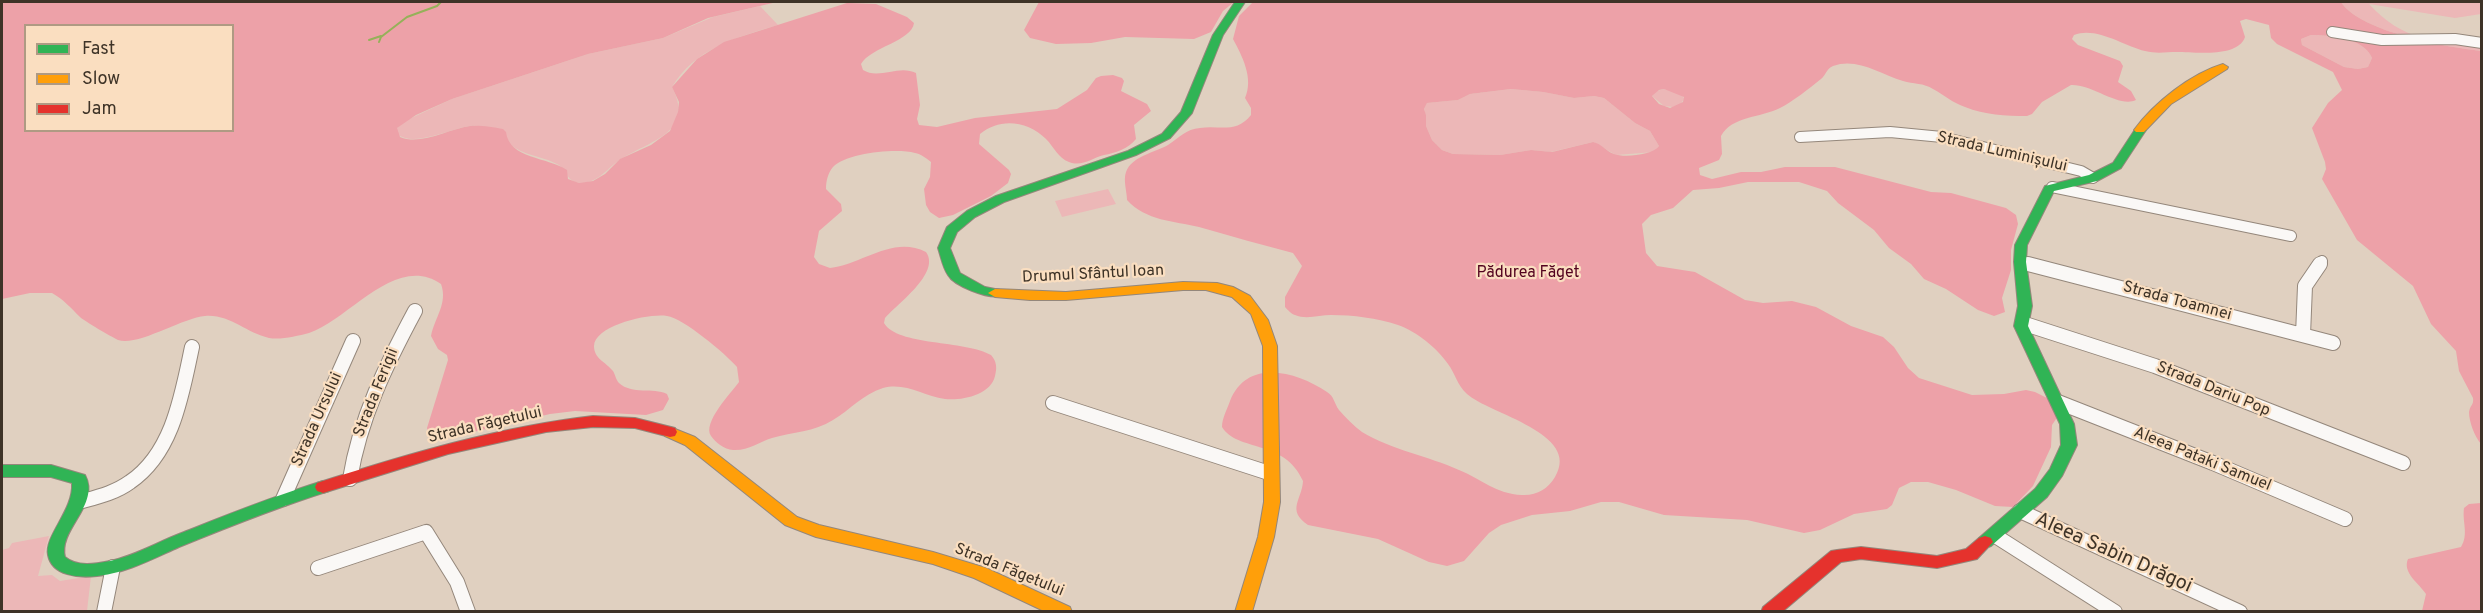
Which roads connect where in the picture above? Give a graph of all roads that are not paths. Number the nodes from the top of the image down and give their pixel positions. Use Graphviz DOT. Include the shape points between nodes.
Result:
graph roads {
  1 [pos="1240,2"];
  2 [pos="2332,32"];
  3 [pos="2481,43"];
  4 [pos="2223,67"];
  5 [pos="1800,137"];
  6 [pos="2093,178"];
  7 [pos="2052,187"];
  8 [pos="2291,236"];
  9 [pos="2322,261"];
  10 [pos="2020,262"];
  11 [pos="415,311"];
  12 [pos="2022,323"];
  13 [pos="2303,335"];
  14 [pos="353,341"];
  15 [pos="2333,343"];
  16 [pos="192,347"];
  17 [pos="2058,402"];
  18 [pos="1053,403"];
  19 [pos="2403,463"];
  20 [pos="2,471"];
  21 [pos="1272,474"];
  22 [pos="350,479"];
  23 [pos="283,500"];
  24 [pos="79,502"];
  25 [pos="2020,511"];
  26 [pos="2345,519"];
  27 [pos="1994,535"];
  28 [pos="113,567"];
  29 [pos="318,568"];
  30 [pos="104,612"];
  31 [pos="468,612"];
  32 [pos="1064,612"];
  33 [pos="1243,612"];
  34 [pos="1769,612"];
  35 [pos="2115,612"];
  36 [pos="2240,612"];
  1 -- 21 [label="main road, Drumul Sfântul Ioan" via="1216,38 1189,111 1169,135 1142,150 979,208 954,226 944,249 955,277 976,289 1002,295 1057,297 1206,285 1243,298 1258,312 1268,333"];
  2 -- 3 [label="street" via="2382,40 2455,39"];
  4 -- 6 [label="main road" via="2152,112 2117,165"];
  5 -- 6 [label="street, Strada Luminișului" via="1890,132 1942,137 2081,171"];
  6 -- 7 [label="main road"];
  7 -- 8 [label="street"];
  7 -- 10 [label="main road" via="2021,245"];
  9 -- 13 [label="street" via="2305,286"];
  10 -- 12 [label="main road" via="2025,306"];
  10 -- 13 [label="street, Strada Toamnei"];
  11 -- 22 [label="street, Strada Ferigii" via="364,421 352,454"];
  12 -- 17 [label="main road"];
  12 -- 19 [label="street, Strada Dariu Pop" via="2137,360"];
  13 -- 15 [label="street, Strada Toamnei"];
  14 -- 23 [label="street, Strada Ursului"];
  16 -- 24 [label="street" via="181,404 158,454 143,474 121,489"];
  17 -- 25 [label="main road" via="2067,424 2069,445 2057,472"];
  17 -- 26 [label="street, Aleea Pataki Samuel"];
  18 -- 21 [label="street"];
  20 -- 24 [label="main road" via="42,469 66,473 80,479 83,486"];
  21 -- 33 [label="main road, Drumul Sfântul Ioan" via="1266,537"];
  22 -- 23 [label="main road, Strada Făgetului"];
  22 -- 32 [label="main road, Strada Făgetului" via="498,436 602,422 638,424 667,430 690,441 791,520 816,531 980,573"];
  23 -- 28 [label="main road, Strada Făgetului"];
  24 -- 28 [label="main road, Strada Făgetului" via="55,548 56,557 62,566 72,570"];
  25 -- 27 [label="main road"];
  25 -- 36 [label="street, Aleea Sabin Drăgoi"];
  27 -- 34 [label="main road" via="1971,554 1937,562 1860,553 1837,556"];
  27 -- 35 [label="street"];
  28 -- 30 [label="street"];
  29 -- 31 [label="street" via="426,532 456,582"];
}
